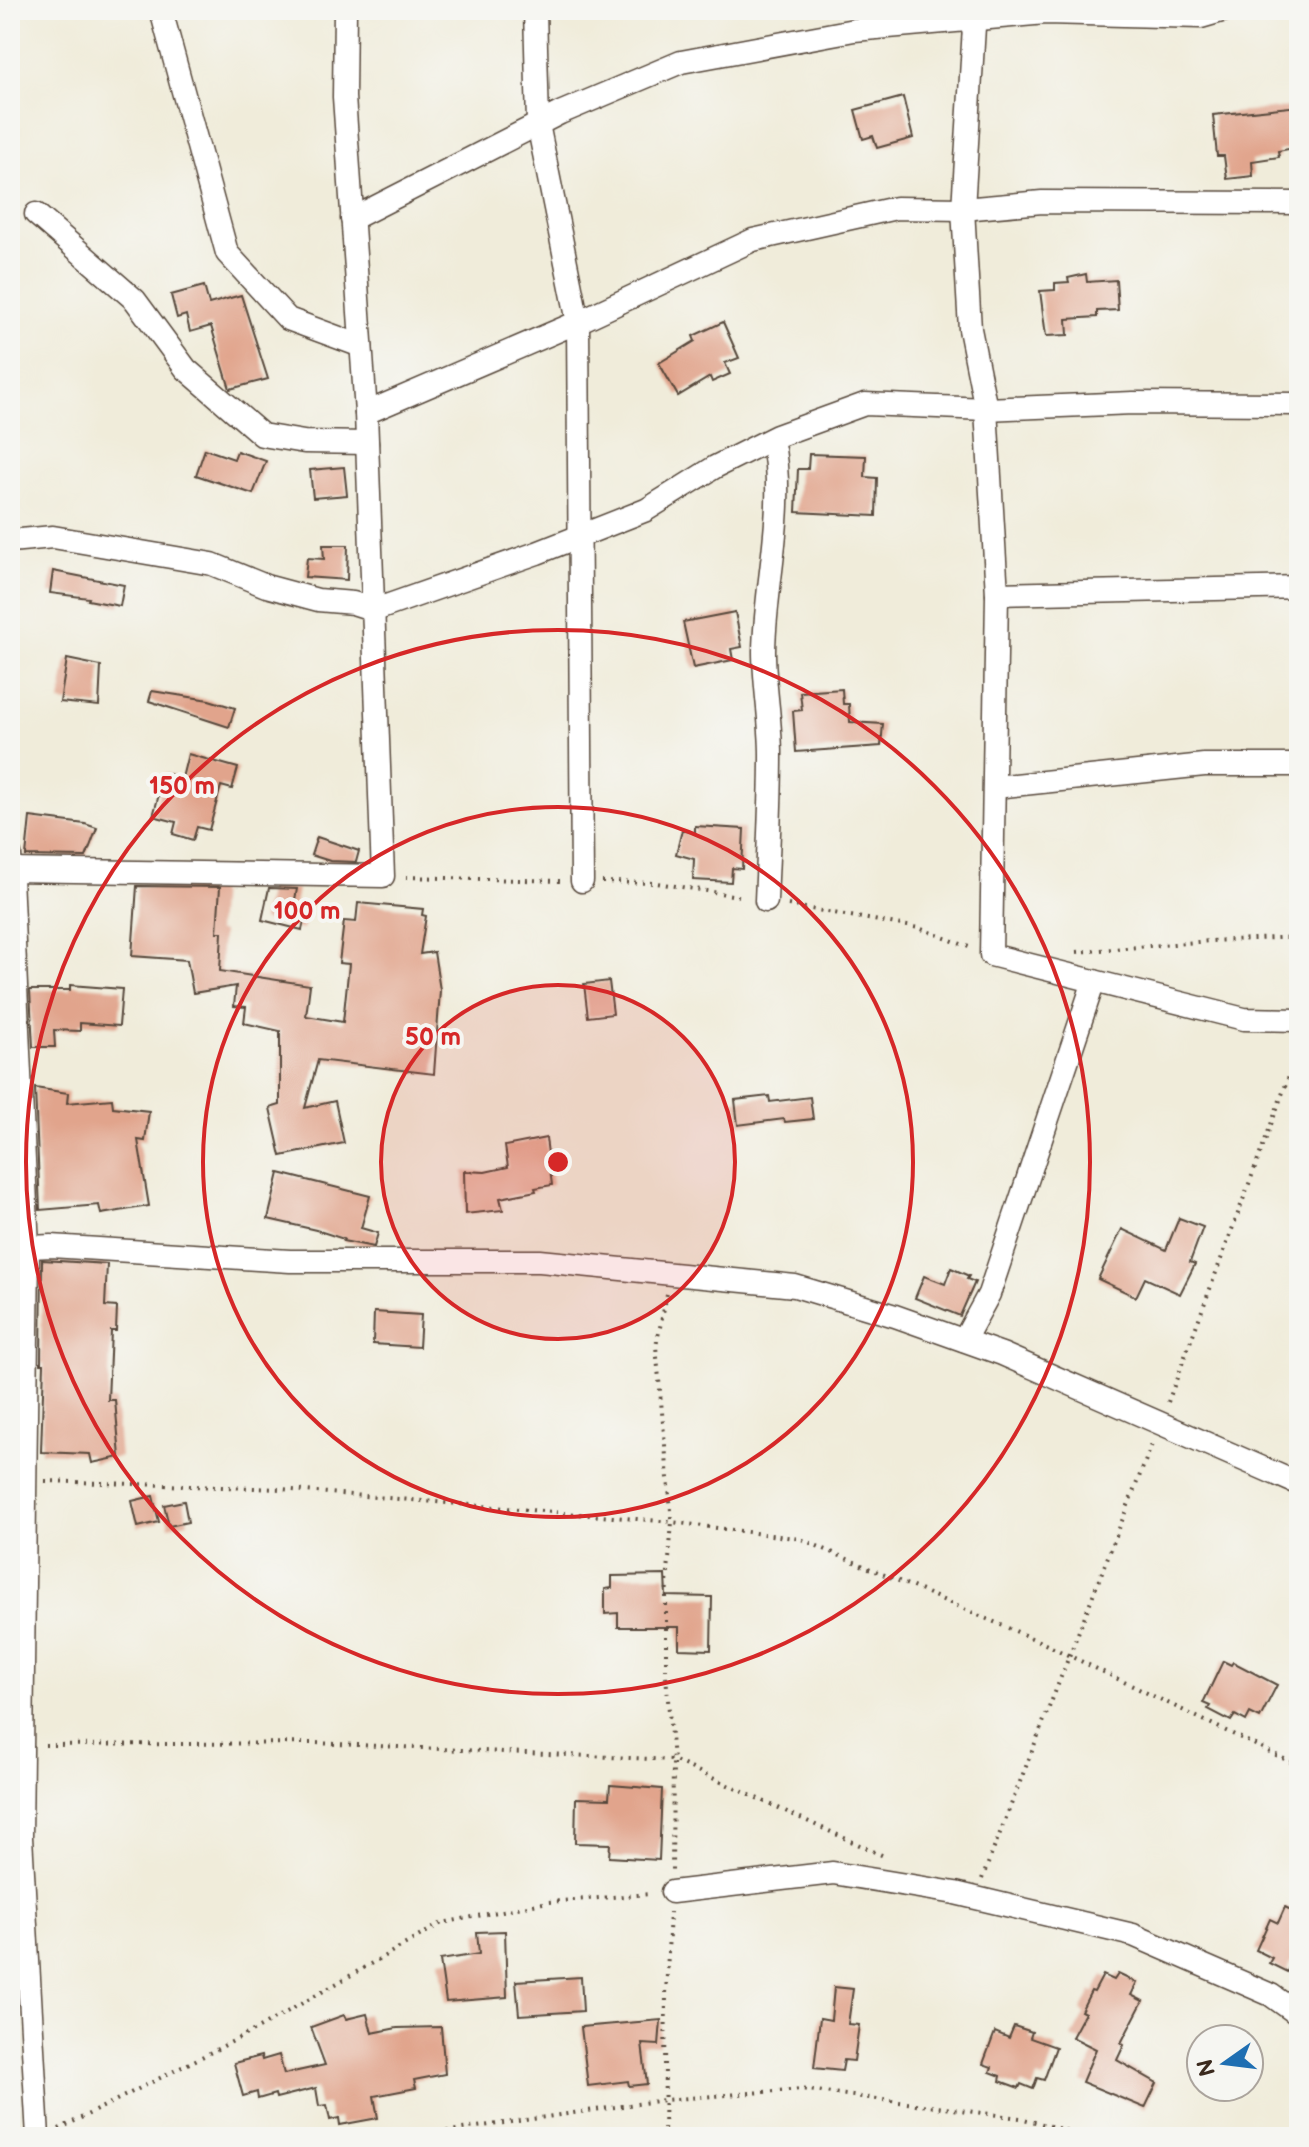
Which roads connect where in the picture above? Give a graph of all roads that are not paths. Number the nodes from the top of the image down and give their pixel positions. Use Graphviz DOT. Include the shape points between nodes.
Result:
graph roads {
  1 [pos="161,10"];
  2 [pos="345,10"];
  3 [pos="535,10"];
  4 [pos="1225,10"];
  5 [pos="975,15"];
  6 [pos="538,124"];
  7 [pos="1299,203"];
  8 [pos="963,209"];
  9 [pos="36,214"];
  10 [pos="352,219"];
  11 [pos="578,322"];
  12 [pos="361,346"];
  13 [pos="1299,404"];
  14 [pos="986,409"];
  15 [pos="366,413"];
  16 [pos="772,439"];
  17 [pos="367,443"];
  18 [pos="578,537"];
  19 [pos="10,541"];
  20 [pos="1299,587"];
  21 [pos="997,594"];
  22 [pos="375,610"];
  23 [pos="1299,765"];
  24 [pos="995,787"];
  25 [pos="10,865"];
  26 [pos="582,881"];
  27 [pos="766,901"];
  28 [pos="1094,981"];
  29 [pos="1299,1020"];
  30 [pos="19,1248"];
  31 [pos="964,1340"];
  32 [pos="1299,1484"];
  33 [pos="672,1892"];
  34 [pos="1299,2015"];
  35 [pos="47,2134"];
  1 -- 12 [label="street" via="227,253 288,319"];
  2 -- 10 [label="street"];
  3 -- 6 [label="street"];
  4 -- 5 [label="street" via="1201,17"];
  5 -- 6 [label="street" via="854,30 681,62"];
  5 -- 8 [label="street"];
  6 -- 10 [label="street"];
  6 -- 11 [label="street"];
  7 -- 8 [label="street" via="1042,202"];
  8 -- 11 [label="street" via="896,208 753,240"];
  8 -- 14 [label="street" via="970,329"];
  9 -- 17 [label="street" via="135,300 186,369 262,435"];
  10 -- 12 [label="street"];
  11 -- 15 [label="street"];
  11 -- 18 [label="street"];
  12 -- 15 [label="street"];
  13 -- 14 [label="street"];
  14 -- 16 [label="street" via="865,404"];
  14 -- 21 [label="street"];
  15 -- 17 [label="street"];
  16 -- 18 [label="street" via="646,510"];
  16 -- 27 [label="street" via="777,465 764,653 771,754"];
  17 -- 22 [label="street"];
  18 -- 22 [label="street"];
  18 -- 26 [label="street"];
  19 -- 22 [label="street" via="53,537 212,564 266,586"];
  20 -- 21 [label="street"];
  21 -- 24 [label="street"];
  22 -- 25 [label="street" via="383,876"];
  23 -- 24 [label="street" via="1204,765"];
  24 -- 28 [label="street" via="991,955"];
  25 -- 30 [label="street" via="23,1178"];
  28 -- 29 [label="street" via="1244,1019"];
  28 -- 31 [label="street" via="989,1294"];
  30 -- 31 [label="street" via="290,1261 540,1261 795,1286"];
  30 -- 35 [label="street" via="25,1481 21,1837"];
  31 -- 32 [label="street"];
  33 -- 34 [label="street" via="833,1873 974,1897 1133,1935 1271,1995"];
}
